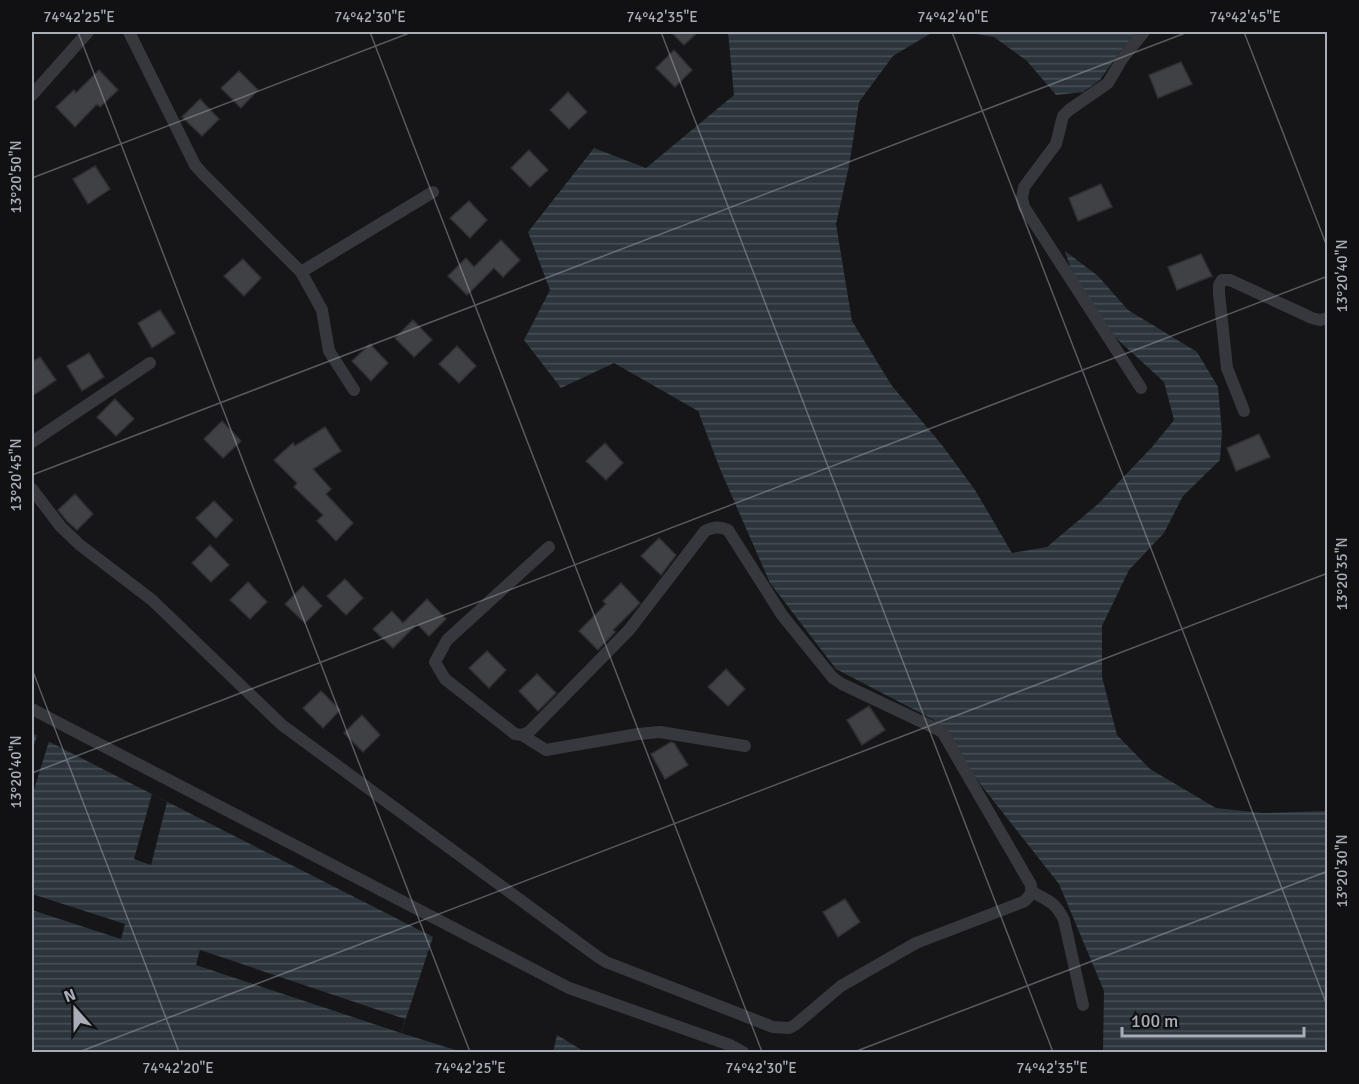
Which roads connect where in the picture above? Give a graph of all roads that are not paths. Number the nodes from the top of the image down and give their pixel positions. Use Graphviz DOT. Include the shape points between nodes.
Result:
graph roads {
  1 [pos="88,32"];
  2 [pos="129,32"];
  3 [pos="1144,32"];
  4 [pos="32,95"];
  5 [pos="433,192"];
  6 [pos="301,272"];
  7 [pos="1328,318"];
  8 [pos="150,363"];
  9 [pos="1141,388"];
  10 [pos="354,390"];
  11 [pos="1244,411"];
  12 [pos="32,442"];
  13 [pos="32,489"];
  14 [pos="549,547"];
  15 [pos="32,709"];
  16 [pos="522,735"];
  17 [pos="745,746"];
  18 [pos="1032,891"];
  19 [pos="1083,1005"];
  20 [pos="743,1053"];
  1 -- 4 [label="street"];
  2 -- 6 [label="street" via="195,165"];
  3 -- 9 [label="street" via="1108,83 1063,116 1056,144 1024,187 1022,198 1024,207"];
  5 -- 6 [label="street"];
  6 -- 10 [label="street" via="322,310 329,351"];
  7 -- 11 [label="street" via="1312,318 1230,280 1222,280 1219,293 1227,368"];
  8 -- 12 [label="street"];
  13 -- 18 [label="street" via="80,545 152,600 282,725 606,962 773,1027 789,1028 842,986 916,943 1023,902"];
  14 -- 16 [label="street" via="447,640 435,662 446,679 515,734"];
  15 -- 20 [label="street" via="570,988"];
  16 -- 17 [label="street" via="546,750 660,732"];
  16 -- 18 [label="street" via="629,630 705,531 721,527 728,530 782,615 833,678 943,733"];
  18 -- 19 [label="street" via="1053,903 1064,920"];
}
